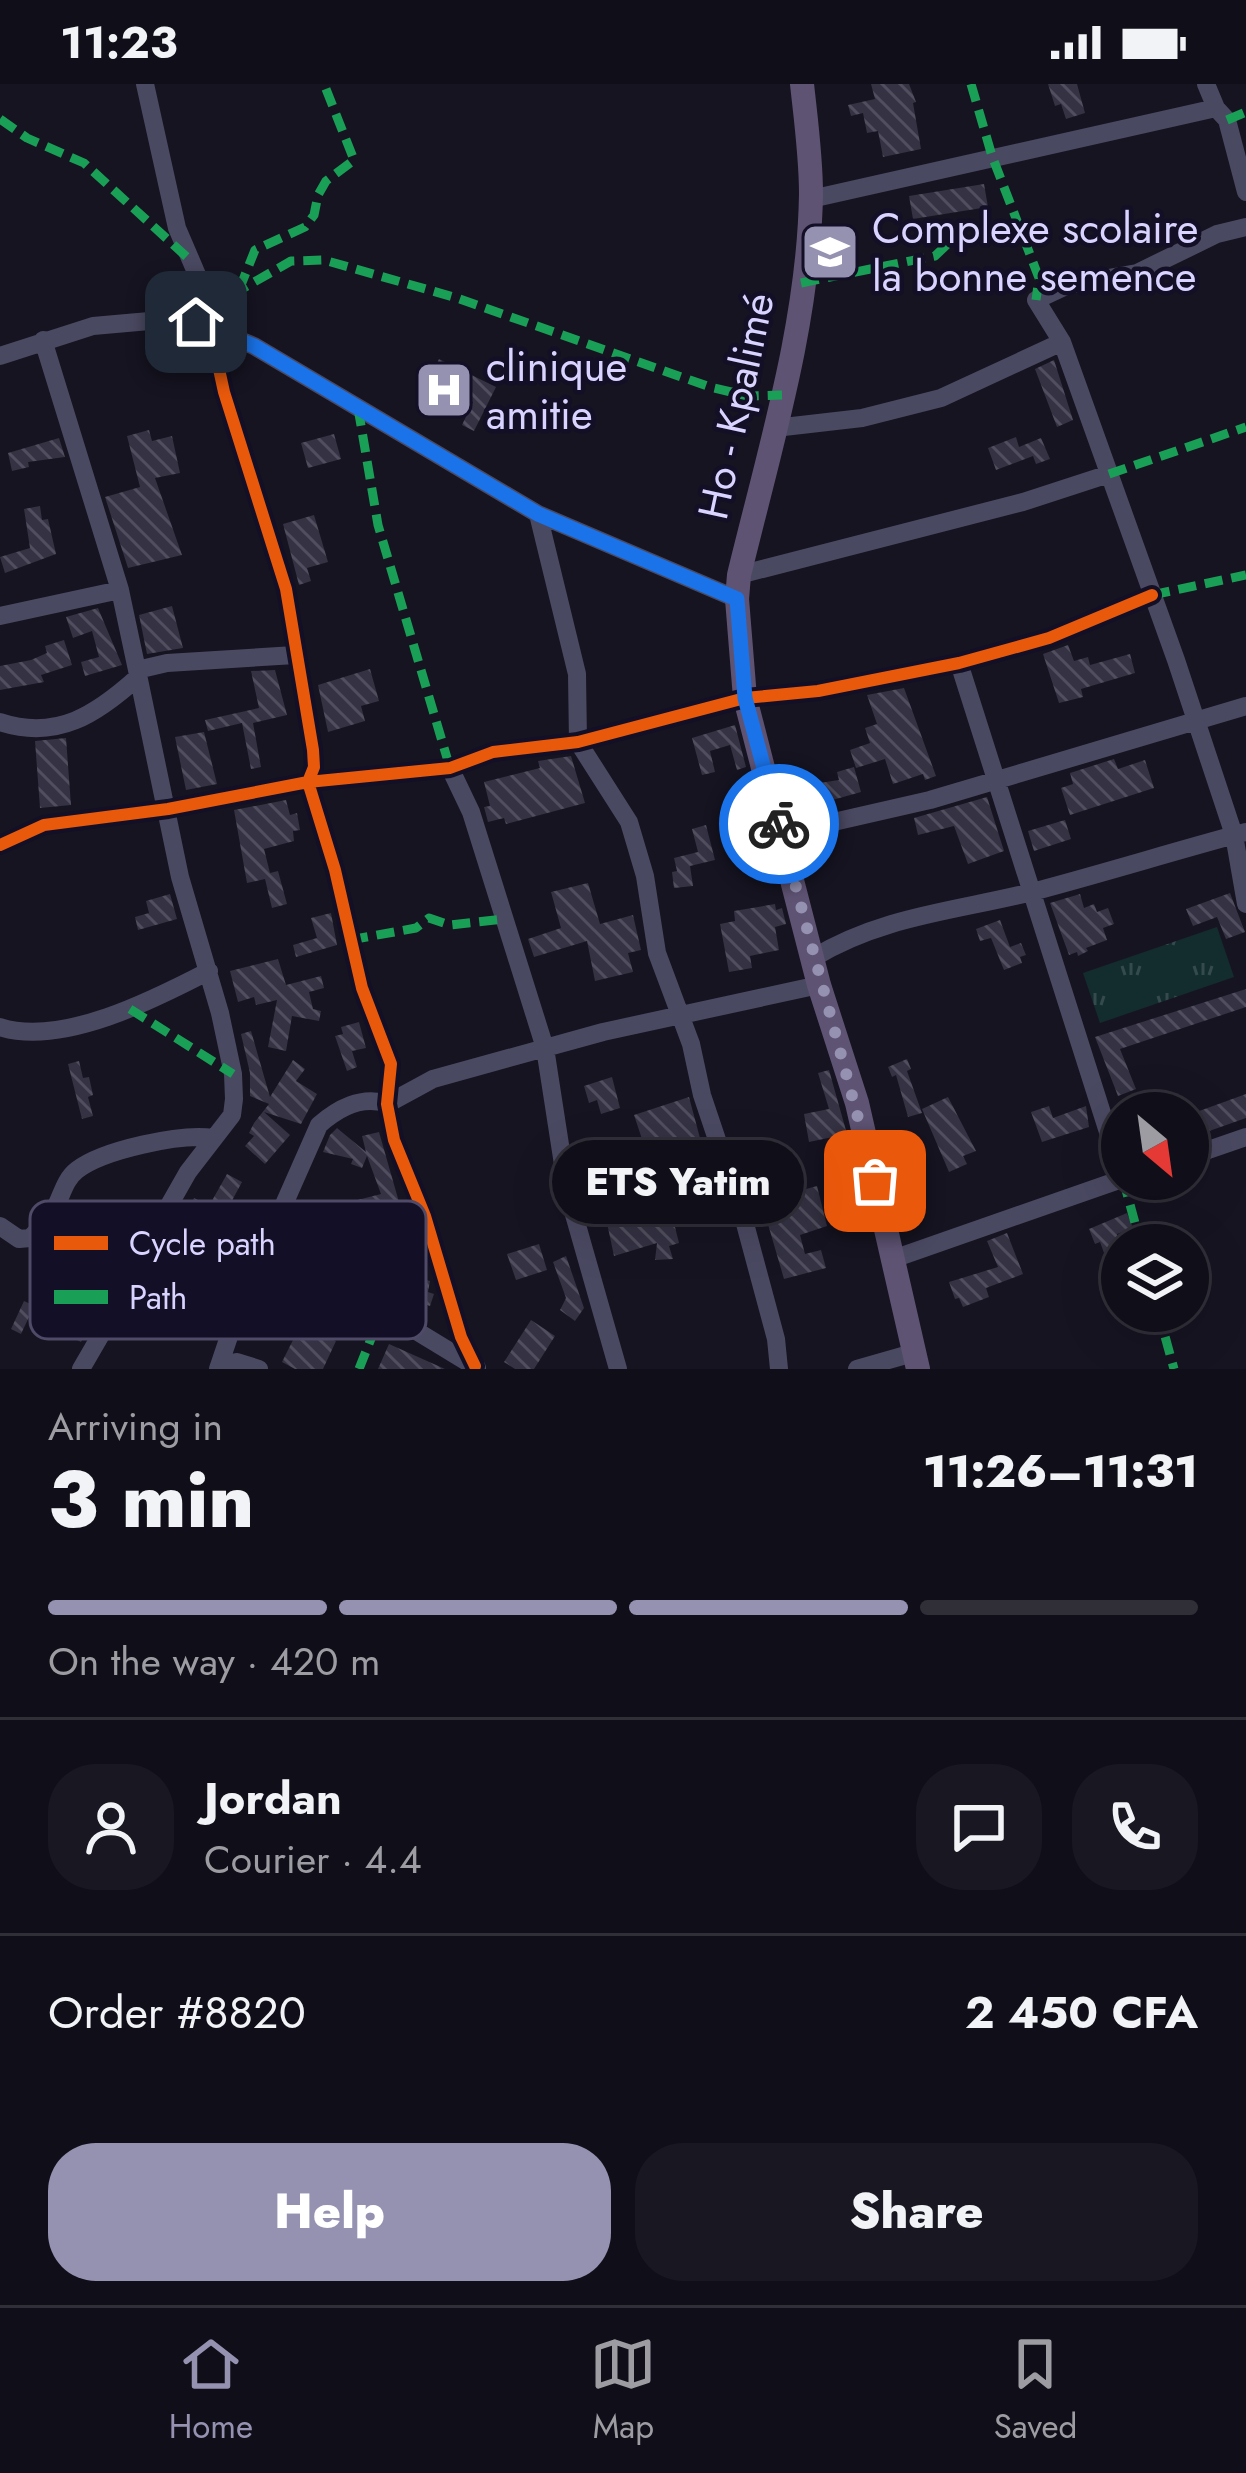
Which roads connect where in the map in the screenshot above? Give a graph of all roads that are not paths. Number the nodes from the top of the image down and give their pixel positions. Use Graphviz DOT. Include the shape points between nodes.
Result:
graph roads {
  1 [pos="145,84"];
  2 [pos="802,84"];
  3 [pos="1206,84"];
  4 [pos="1216,108"];
  5 [pos="1246,192"];
  6 [pos="811,199"];
  7 [pos="1246,227"];
  8 [pos="201,284"];
  9 [pos="172,319"];
  10 [pos="210,328"];
  11 [pos="236,339"];
  12 [pos="43,340"];
  13 [pos="1062,341"];
  14 [pos="0,356"];
  15 [pos="775,428"];
  16 [pos="1109,475"];
  17 [pos="538,514"];
  18 [pos="738,587"];
  19 [pos="120,590"];
  20 [pos="1152,595"];
  21 [pos="0,616"];
  22 [pos="296,655"];
  23 [pos="959,664"];
  24 [pos="138,673"];
  25 [pos="745,698"];
  26 [pos="1246,706"];
  27 [pos="1195,720"];
  28 [pos="0,722"];
  29 [pos="578,742"];
  30 [pos="450,768"];
  31 [pos="995,780"];
  32 [pos="308,782"];
  33 [pos="168,809"];
  34 [pos="1240,834"];
  35 [pos="781,835"];
  36 [pos="0,844"];
  37 [pos="1030,892"];
  38 [pos="1246,904"];
  39 [pos="813,958"];
  40 [pos="209,971"];
  41 [pos="819,986"];
  42 [pos="681,1016"];
  43 [pos="0,1027"];
  44 [pos="545,1048"];
  45 [pos="387,1104"];
  46 [pos="1101,1112"];
  47 [pos="1246,1137"];
  48 [pos="213,1138"];
  49 [pos="1209,1149"];
  50 [pos="1101,1185"];
  51 [pos="58,1201"];
  52 [pos="172,1201"];
  53 [pos="287,1201"];
  54 [pos="419,1201"];
  55 [pos="426,1219"];
  56 [pos="0,1226"];
  57 [pos="30,1238"];
  58 [pos="893,1259"];
  59 [pos="426,1337"];
  60 [pos="98,1339"];
  61 [pos="229,1339"];
  62 [pos="916,1361"];
  63 [pos="219,1368"];
  64 [pos="477,1368"];
  65 [pos="81,1369"];
  66 [pos="259,1369"];
  67 [pos="618,1369"];
  68 [pos="778,1369"];
  69 [pos="856,1369"];
  1 -- 8 [label="street" via="177,228"];
  2 -- 6 [label="main road, Ho - Kpalimé"];
  3 -- 4 [label="street"];
  4 -- 5 [label="street" via="1227,120"];
  4 -- 6 [label="street"];
  6 -- 15 [label="main road, Ho - Kpalimé"];
  7 -- 13 [label="street" via="1137,273 1036,300"];
  8 -- 9 [label="street"];
  8 -- 11 [label="street"];
  9 -- 10 [label="street"];
  9 -- 12 [label="street"];
  10 -- 11 [label="street"];
  10 -- 22 [label="street" via="286,589"];
  11 -- 17 [label="street"];
  12 -- 14 [label="street"];
  12 -- 19 [label="street"];
  13 -- 15 [label="street" via="941,398"];
  13 -- 16 [label="street"];
  15 -- 18 [label="main road, Ho - Kpalimé"];
  16 -- 18 [label="street"];
  16 -- 20 [label="street"];
  17 -- 18 [label="street"];
  17 -- 29 [label="street" via="578,674"];
  18 -- 25 [label="main road, Ho - Kpalimé"];
  19 -- 21 [label="street"];
  19 -- 24 [label="street"];
  20 -- 23 [label="street"];
  20 -- 27 [label="street"];
  22 -- 24 [label="street" via="167,663"];
  22 -- 32 [label="street" via="313,750"];
  23 -- 25 [label="street"];
  23 -- 31 [label="street"];
  24 -- 28 [label="street" via="104,708 60,727"];
  24 -- 33 [label="street"];
  25 -- 29 [label="street"];
  25 -- 35 [label="main road, Ho - Kpalimé"];
  26 -- 27 [label="street"];
  27 -- 31 [label="street"];
  27 -- 34 [label="street"];
  29 -- 30 [label="street" via="493,752"];
  29 -- 42 [label="street" via="629,822 657,953"];
  30 -- 32 [label="street"];
  30 -- 44 [label="street"];
  31 -- 35 [label="street"];
  31 -- 37 [label="street"];
  32 -- 33 [label="street"];
  32 -- 45 [label="street" via="362,988 391,1064"];
  33 -- 36 [label="street" via="44,824"];
  33 -- 40 [label="street"];
  34 -- 37 [label="street"];
  34 -- 38 [label="street"];
  35 -- 39 [label="main road, Ho - Kpalimé"];
  37 -- 39 [label="street" via="894,922"];
  37 -- 46 [label="street"];
  39 -- 41 [label="main road, Ho - Kpalimé"];
  40 -- 43 [label="street" via="72,1026"];
  40 -- 48 [label="street" via="235,1099"];
  41 -- 42 [label="street"];
  41 -- 58 [label="main road, Ho - Kpalimé"];
  42 -- 44 [label="street"];
  42 -- 68 [label="street" via="744,1220"];
  44 -- 45 [label="street" via="433,1079"];
  44 -- 67 [label="street" via="567,1190"];
  45 -- 53 [label="street" via="337,1109 319,1125"];
  45 -- 54 [label="street"];
  47 -- 49 [label="street"];
  48 -- 51 [label="street" via="125,1149 90,1163"];
  48 -- 52 [label="street"];
  50 -- 58 [label="street"];
  55 -- 64 [label="street"];
  56 -- 57 [label="street"];
  58 -- 62 [label="main road, Ho - Kpalimé"];
  59 -- 64 [label="street"];
  60 -- 65 [label="street"];
  61 -- 63 [label="street"];
  62 -- 69 [label="street"];
  63 -- 66 [label="street" via="237,1361"];
}
